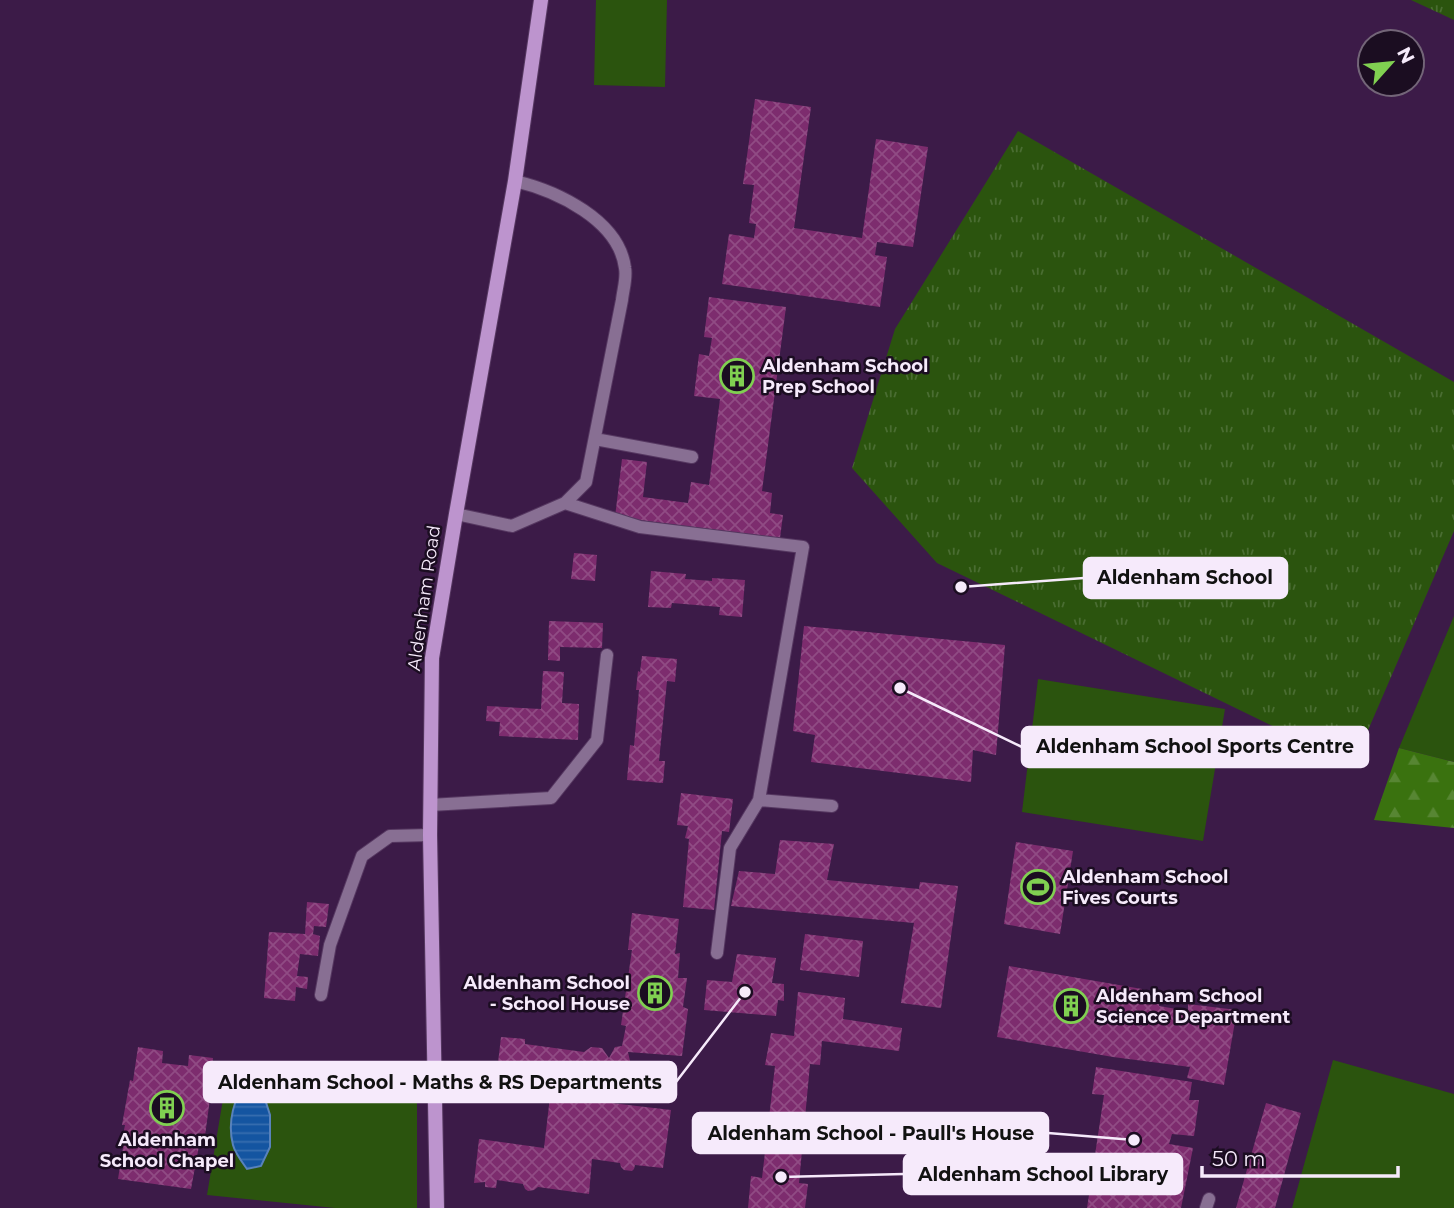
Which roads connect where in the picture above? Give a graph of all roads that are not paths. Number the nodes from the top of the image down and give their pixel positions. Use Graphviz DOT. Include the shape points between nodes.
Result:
graph roads {
  1 [pos="541,0"];
  2 [pos="515,181"];
  3 [pos="595,439"];
  4 [pos="692,457"];
  5 [pos="565,503"];
  6 [pos="456,514"];
  7 [pos="607,655"];
  8 [pos="759,800"];
  9 [pos="430,804"];
  10 [pos="832,806"];
  11 [pos="430,835"];
  12 [pos="718,953"];
  13 [pos="321,995"];
  14 [pos="437,1208"];
  1 -- 2 [label="street, Aldenham Road"];
  2 -- 3 [label="lane" via="575,204 611,234 622,255 626,271"];
  2 -- 6 [label="street, Aldenham Road"];
  3 -- 4 [label="lane"];
  3 -- 5 [label="lane" via="586,481"];
  5 -- 6 [label="lane" via="512,527"];
  5 -- 8 [label="lane" via="640,527 803,547"];
  6 -- 9 [label="street, Aldenham Road" via="432,659"];
  7 -- 9 [label="lane" via="597,740 551,798"];
  8 -- 10 [label="lane"];
  8 -- 12 [label="lane" via="730,848"];
  9 -- 11 [label="street, Aldenham Road"];
  11 -- 13 [label="lane" via="390,836 362,856 330,945"];
  11 -- 14 [label="street, Aldenham Road"];
}
